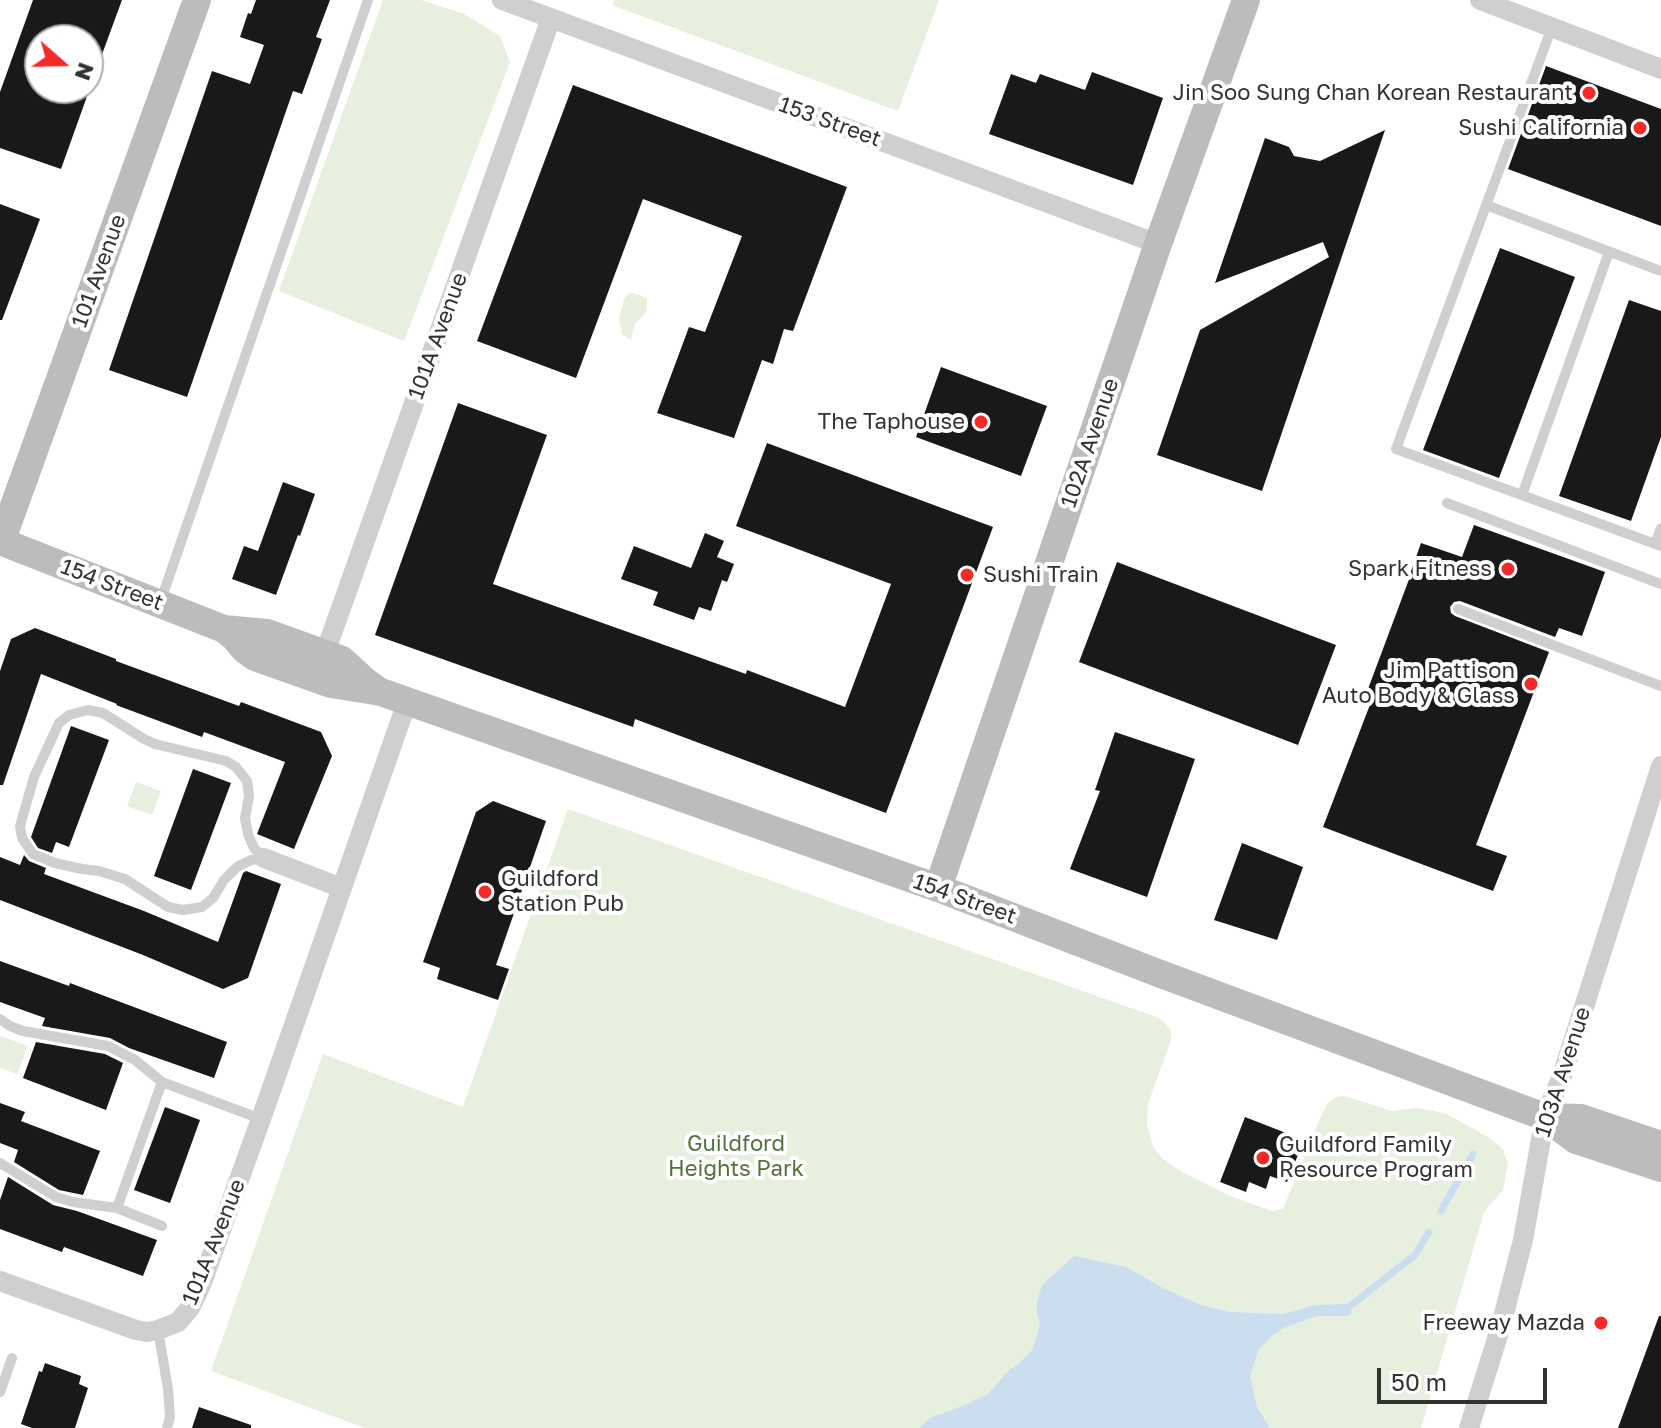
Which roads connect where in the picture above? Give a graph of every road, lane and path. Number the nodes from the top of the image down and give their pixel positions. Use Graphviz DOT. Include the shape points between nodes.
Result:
graph roads {
  1 [pos="197,0"];
  2 [pos="368,0"];
  3 [pos="502,0"];
  4 [pos="1246,0"];
  5 [pos="1480,0"];
  6 [pos="551,18"];
  7 [pos="1552,27"];
  8 [pos="1661,69"];
  9 [pos="1486,205"];
  10 [pos="1158,244"];
  11 [pos="1609,252"];
  12 [pos="1661,271"];
  13 [pos="1522,495"];
  14 [pos="1447,503"];
  15 [pos="1661,528"];
  16 [pos="1,542"];
  17 [pos="1658,545"];
  18 [pos="1661,584"];
  19 [pos="159,604"];
  20 [pos="1458,609"];
  21 [pos="224,629"];
  22 [pos="325,653"];
  23 [pos="1661,686"];
  24 [pos="381,692"];
  25 [pos="407,702"];
  26 [pos="1661,766"];
  27 [pos="264,858"];
  28 [pos="342,888"];
  29 [pos="938,888"];
  30 [pos="0,1019"];
  31 [pos="162,1082"];
  32 [pos="1545,1117"];
  33 [pos="261,1119"];
  34 [pos="1661,1145"];
  35 [pos="0,1163"];
  36 [pos="1661,1168"];
  37 [pos="117,1208"];
  38 [pos="162,1226"];
  39 [pos="0,1281"];
  40 [pos="158,1330"];
  41 [pos="12,1358"];
  42 [pos="0,1392"];
  43 [pos="167,1428"];
  44 [pos="1469,1428"];
  1 -- 16 [label="main road, 101 Avenue"];
  2 -- 19 [label="lane"];
  3 -- 6 [label="street, 153 Street"];
  4 -- 10 [label="main road, 102A Avenue"];
  5 -- 7 [label="street"];
  6 -- 10 [label="street, 153 Street"];
  6 -- 22 [label="street, 101A Avenue"];
  7 -- 8 [label="street"];
  7 -- 9 [label="lane"];
  9 -- 11 [label="lane"];
  9 -- 13 [label="lane" via="1396,449"];
  10 -- 29 [label="main road, 102A Avenue"];
  11 -- 12 [label="lane"];
  11 -- 13 [label="lane"];
  13 -- 17 [label="lane"];
  14 -- 18 [label="lane"];
  15 -- 17 [label="lane"];
  16 -- 19 [label="main road, 154 Street"];
  19 -- 21 [label="main road, 154 Street"];
  20 -- 23 [label="lane"];
  21 -- 22 [label="main road, 154 Street" via="267,633"];
  21 -- 24 [label="main road, 154 Street" via="255,657 331,684"];
  22 -- 24 [label="main road, 154 Street"];
  24 -- 25 [label="main road, 154 Street"];
  25 -- 28 [label="street, 101A Avenue"];
  25 -- 29 [label="main road, 154 Street"];
  26 -- 32 [label="street, 103A Avenue"];
  27 -- 27 [label="lane" via="248,834 247,781 236,767 155,744 103,713 88,710 59,723 34,777 20,826 33,854 125,879 168,907 183,910 202,907 237,867"];
  27 -- 28 [label="street"];
  28 -- 33 [label="street, 101A Avenue"];
  29 -- 32 [label="main road, 154 Street"];
  30 -- 31 [label="lane" via="17,1029 108,1046"];
  31 -- 33 [label="lane"];
  31 -- 37 [label="lane"];
  32 -- 34 [label="main road, 154 Street" via="1581,1118"];
  32 -- 36 [label="main road, 154 Street" via="1576,1140"];
  32 -- 44 [label="street, 103A Avenue" via="1523,1240"];
  33 -- 40 [label="street, 101A Avenue" via="195,1298 178,1322"];
  35 -- 37 [label="lane" via="56,1197"];
  37 -- 38 [label="lane"];
  39 -- 40 [label="street" via="136,1330"];
  40 -- 43 [label="lane" via="168,1389"];
  41 -- 42 [label="lane"];
}
